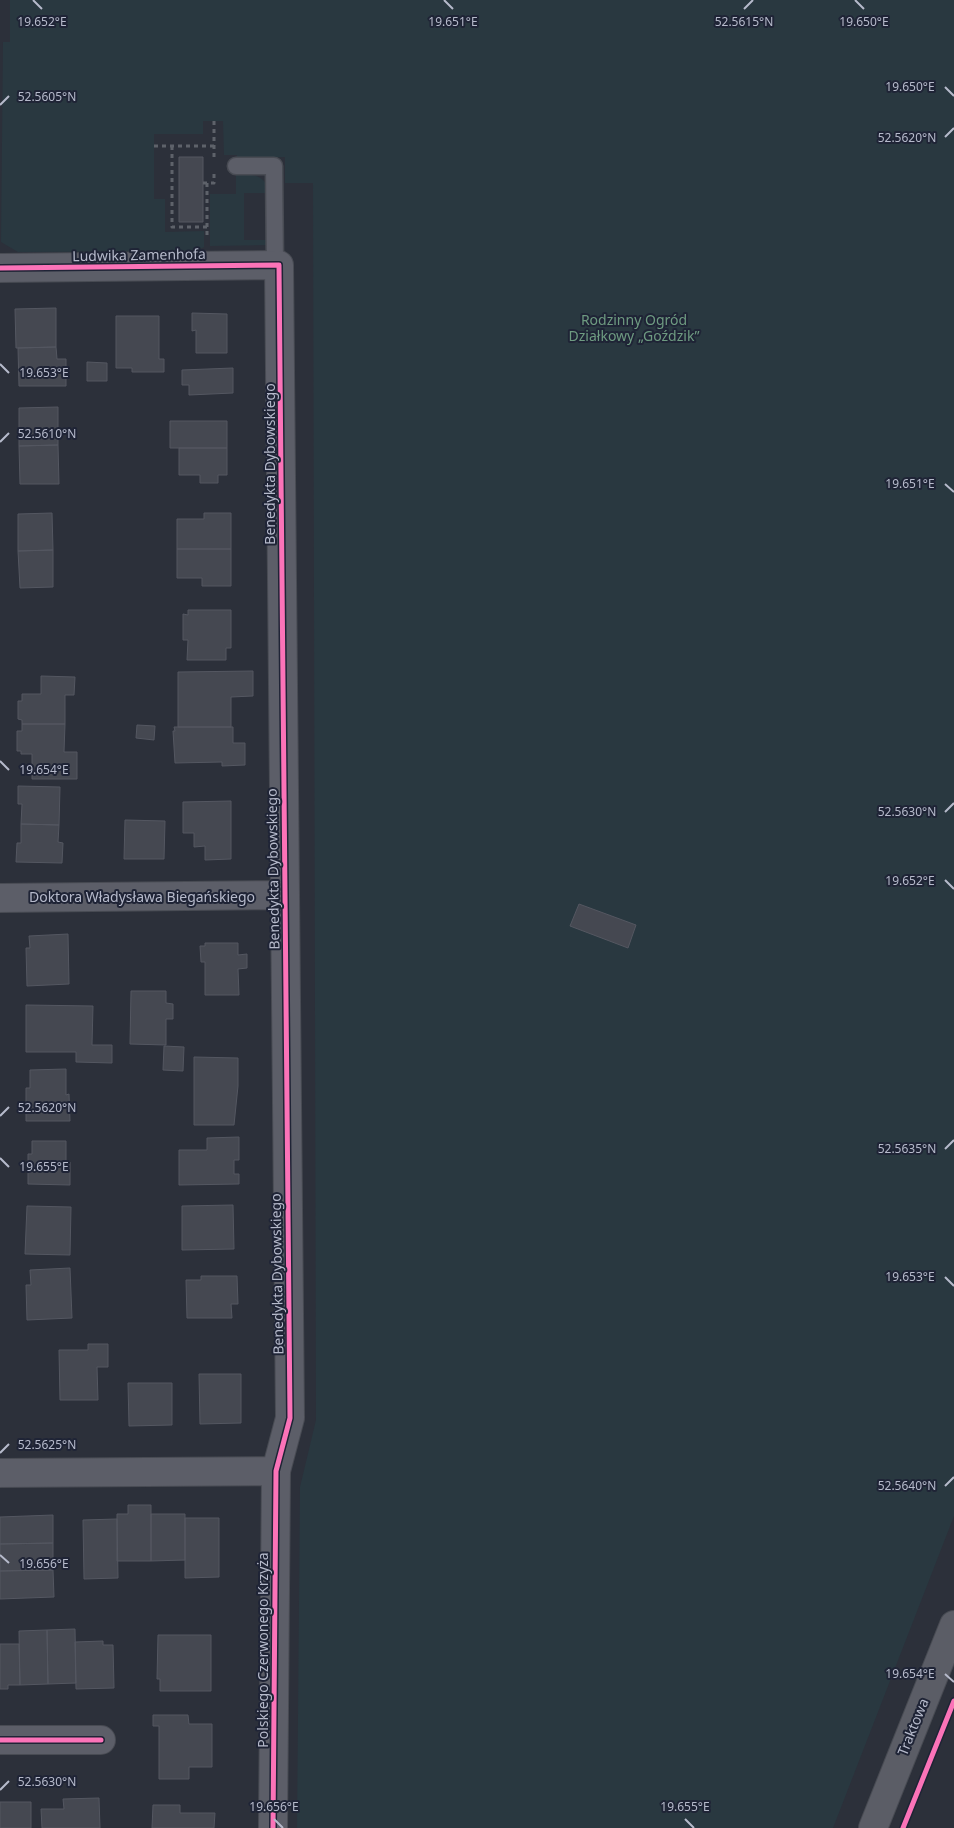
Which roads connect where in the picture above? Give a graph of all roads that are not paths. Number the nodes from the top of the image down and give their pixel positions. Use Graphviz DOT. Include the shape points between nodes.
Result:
graph roads {
  1 [pos="236,166"];
  2 [pos="277,265"];
  3 [pos="0,268"];
  4 [pos="284,895"];
  5 [pos="0,898"];
  6 [pos="276,1471"];
  7 [pos="0,1473"];
  8 [pos="954,1625"];
  9 [pos="0,1740"];
  10 [pos="101,1740"];
  11 [pos="273,1828"];
  12 [pos="872,1828"];
  1 -- 2 [label="lane" via="274,166"];
  2 -- 3 [label="street, Ludwika Zamenhofa"];
  2 -- 4 [label="street, Benedykta Dybowskiego"];
  4 -- 5 [label="street, Doktora Władysława Biegańskiego"];
  4 -- 6 [label="street, Benedykta Dybowskiego" via="290,1418"];
  6 -- 7 [label="street"];
  6 -- 11 [label="street, Polskiego Czerwonego Krzyża"];
  8 -- 12 [label="main road, Traktowa"];
  9 -- 10 [label="street"];
}
